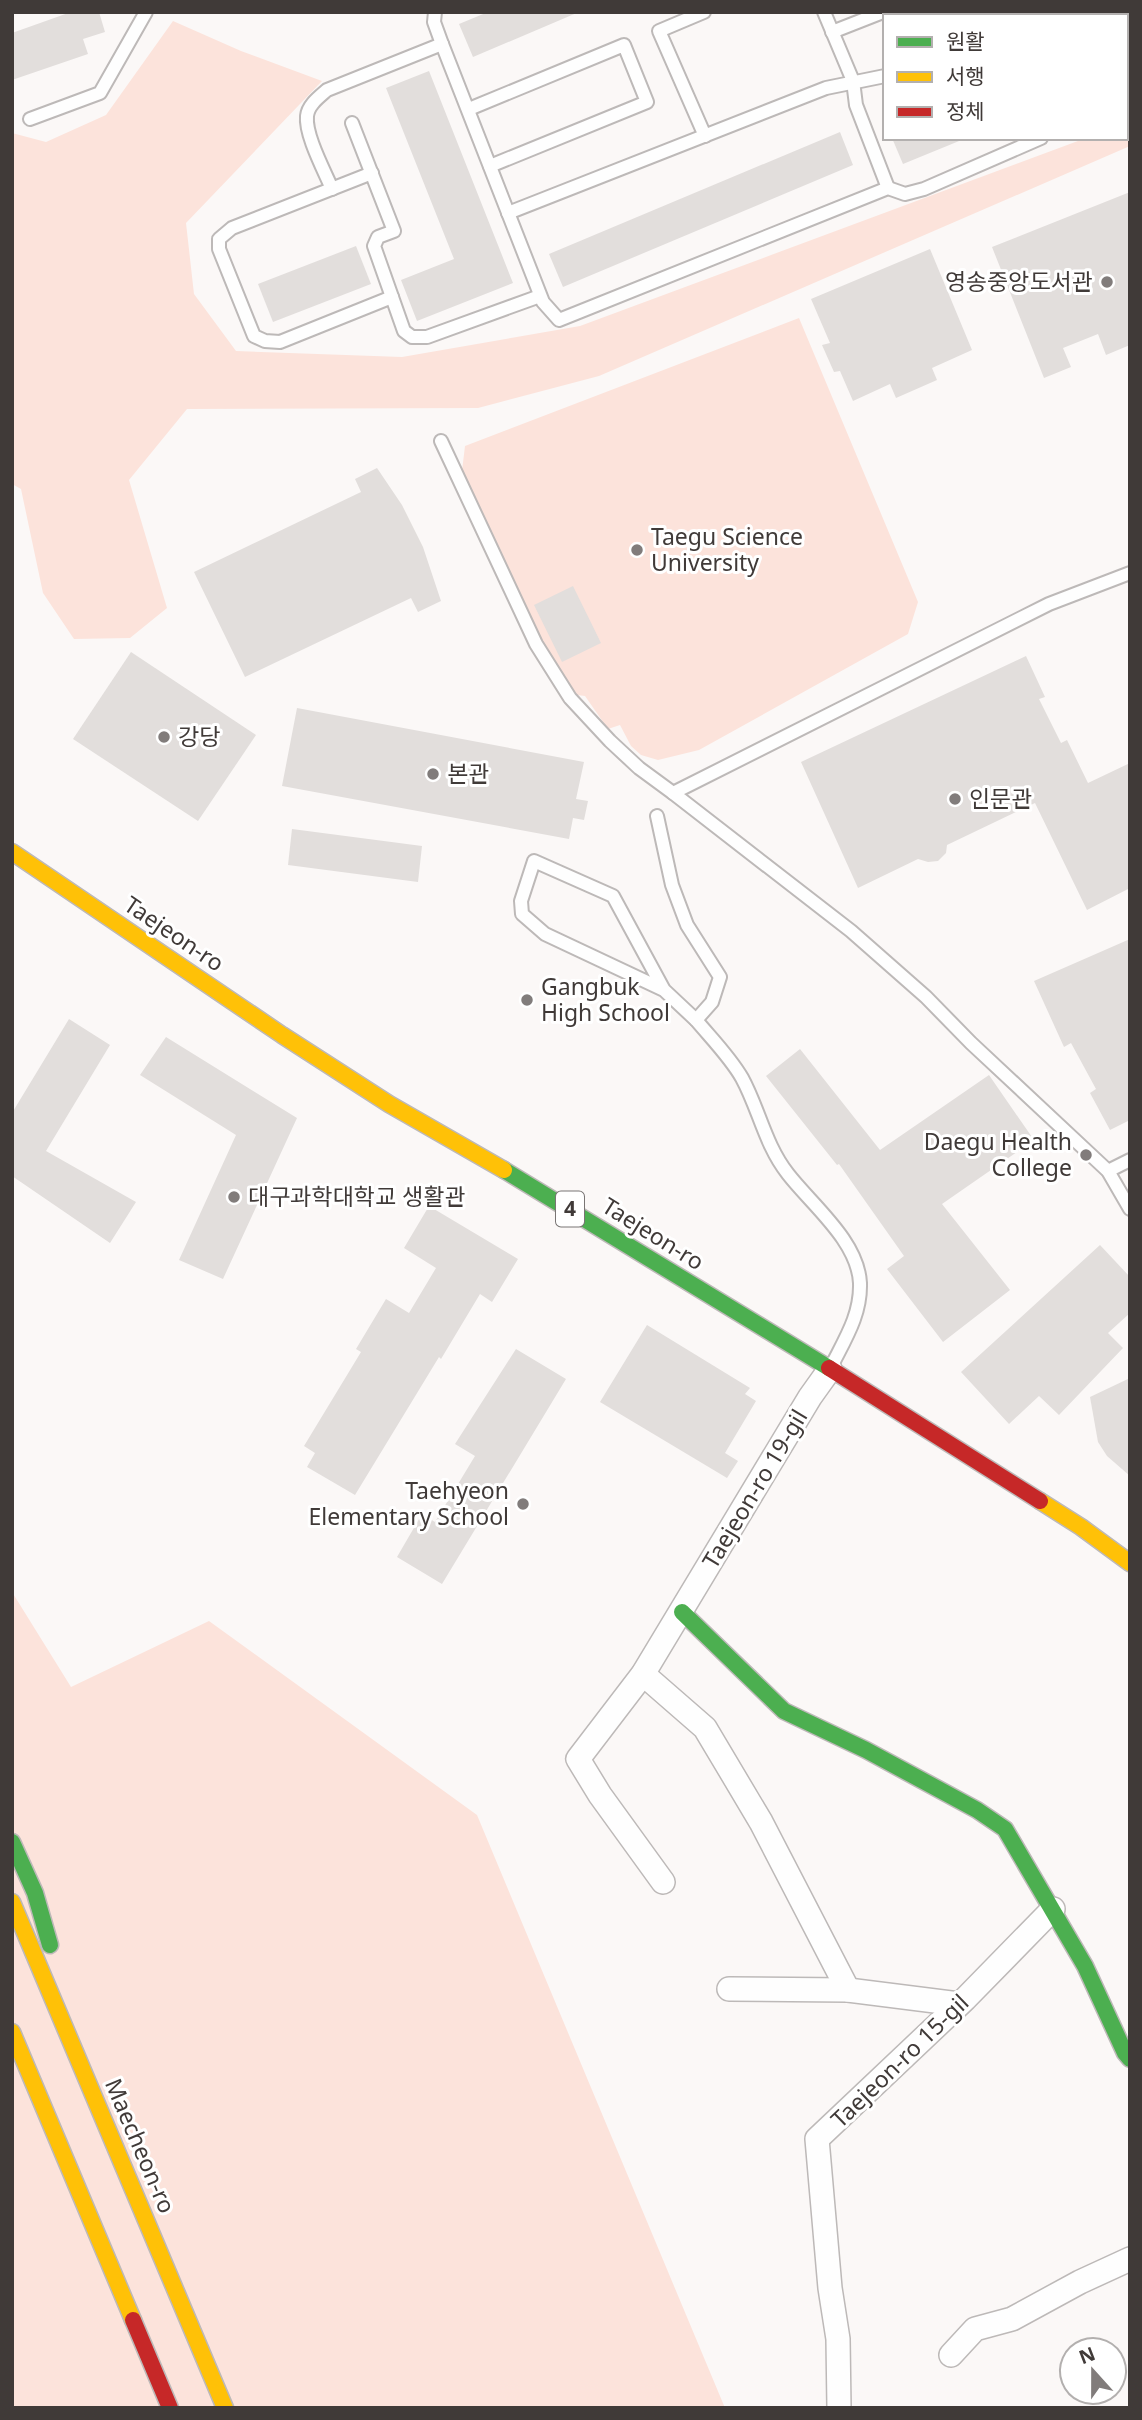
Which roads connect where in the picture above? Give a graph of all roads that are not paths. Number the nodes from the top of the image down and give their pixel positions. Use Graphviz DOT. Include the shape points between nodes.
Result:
graph roads {
  1 [pos="146,12"];
  2 [pos="435,12"];
  3 [pos="704,12"];
  4 [pos="824,12"];
  5 [pos="883,12"];
  6 [pos="832,32"];
  7 [pos="442,44"];
  8 [pos="883,76"];
  9 [pos="853,81"];
  10 [pos="468,109"];
  11 [pos="30,120"];
  12 [pos="352,123"];
  13 [pos="705,136"];
  14 [pos="1036,140"];
  15 [pos="491,166"];
  16 [pos="372,173"];
  17 [pos="888,188"];
  18 [pos="332,189"];
  19 [pos="508,213"];
  20 [pos="540,296"];
  21 [pos="392,297"];
  22 [pos="441,441"];
  23 [pos="1130,573"];
  24 [pos="673,793"];
  25 [pos="657,816"];
  26 [pos="12,852"];
  27 [pos="664,990"];
  28 [pos="696,1020"];
  29 [pos="1130,1160"];
  30 [pos="1108,1171"];
  31 [pos="1130,1209"];
  32 [pos="830,1369"];
  33 [pos="1130,1563"];
  34 [pos="681,1612"];
  35 [pos="643,1674"];
  36 [pos="12,1842"];
  37 [pos="663,1882"];
  38 [pos="12,1902"];
  39 [pos="1053,1909"];
  40 [pos="729,1989"];
  41 [pos="848,1990"];
  42 [pos="959,2004"];
  43 [pos="12,2032"];
  44 [pos="12,2042"];
  45 [pos="1130,2059"];
  46 [pos="36,2088"];
  47 [pos="100,2112"];
  48 [pos="1130,2259"];
  49 [pos="951,2355"];
  50 [pos="170,2408"];
  51 [pos="225,2408"];
  52 [pos="839,2408"];
  1 -- 11 [label="lane" via="100,93"];
  2 -- 7 [label="lane"];
  3 -- 13 [label="lane" via="659,30"];
  4 -- 6 [label="lane"];
  5 -- 6 [label="lane"];
  6 -- 9 [label="lane"];
  7 -- 10 [label="lane"];
  7 -- 18 [label="lane" via="315,99 307,113 307,129"];
  8 -- 9 [label="lane"];
  9 -- 13 [label="lane"];
  9 -- 17 [label="lane" via="856,105"];
  10 -- 15 [label="lane"];
  10 -- 15 [label="lane" via="624,45 648,102"];
  12 -- 16 [label="lane"];
  13 -- 19 [label="lane"];
  14 -- 17 [label="lane" via="924,189 905,194"];
  15 -- 19 [label="lane"];
  16 -- 18 [label="lane"];
  16 -- 21 [label="lane" via="394,231 378,237 374,246"];
  17 -- 20 [label="lane" via="559,320"];
  18 -- 21 [label="lane" via="232,228 219,239 254,336 280,342"];
  19 -- 20 [label="lane"];
  20 -- 21 [label="lane" via="427,337 412,337 404,331"];
  22 -- 24 [label="lane" via="536,644 570,698 639,768"];
  23 -- 24 [label="lane" via="1049,604"];
  24 -- 30 [label="lane" via="851,931"];
  25 -- 28 [label="lane" via="672,884 687,925 720,977 712,1002"];
  26 -- 32 [label="main road, Taejeon-ro / 4" via="389,1104 554,1199"];
  27 -- 27 [label="lane" via="613,896 534,861 521,901 522,914 545,934"];
  27 -- 28 [label="lane"];
  28 -- 32 [label="lane" via="743,1080 771,1149 849,1247 856,1263 860,1282 857,1316"];
  29 -- 30 [label="lane"];
  30 -- 31 [label="lane"];
  32 -- 33 [label="main road, Taejeon-ro / 4" via="1081,1527"];
  32 -- 34 [label="street, Taejeon-ro 19-gil"];
  34 -- 35 [label="street, Taejeon-ro 19-gil"];
  34 -- 39 [label="main road" via="784,1711 866,1750 1004,1829"];
  35 -- 37 [label="street, Taejeon-ro 19-gil" via="578,1759"];
  35 -- 41 [label="street" via="705,1728 761,1822"];
  36 -- 47 [label="main road" via="35,1893"];
  38 -- 47 [label="main road, Maecheon-ro"];
  39 -- 42 [label="street, Taejeon-ro 15-gil"];
  39 -- 45 [label="main road"];
  40 -- 41 [label="street"];
  41 -- 42 [label="street"];
  42 -- 52 [label="street, Taejeon-ro 15-gil" via="817,2139 838,2339"];
  43 -- 46 [label="main road"];
  44 -- 46 [label="main road"];
  46 -- 50 [label="main road"];
  47 -- 51 [label="main road, Maecheon-ro"];
  48 -- 49 [label="street" via="1012,2319 975,2329"];
}
